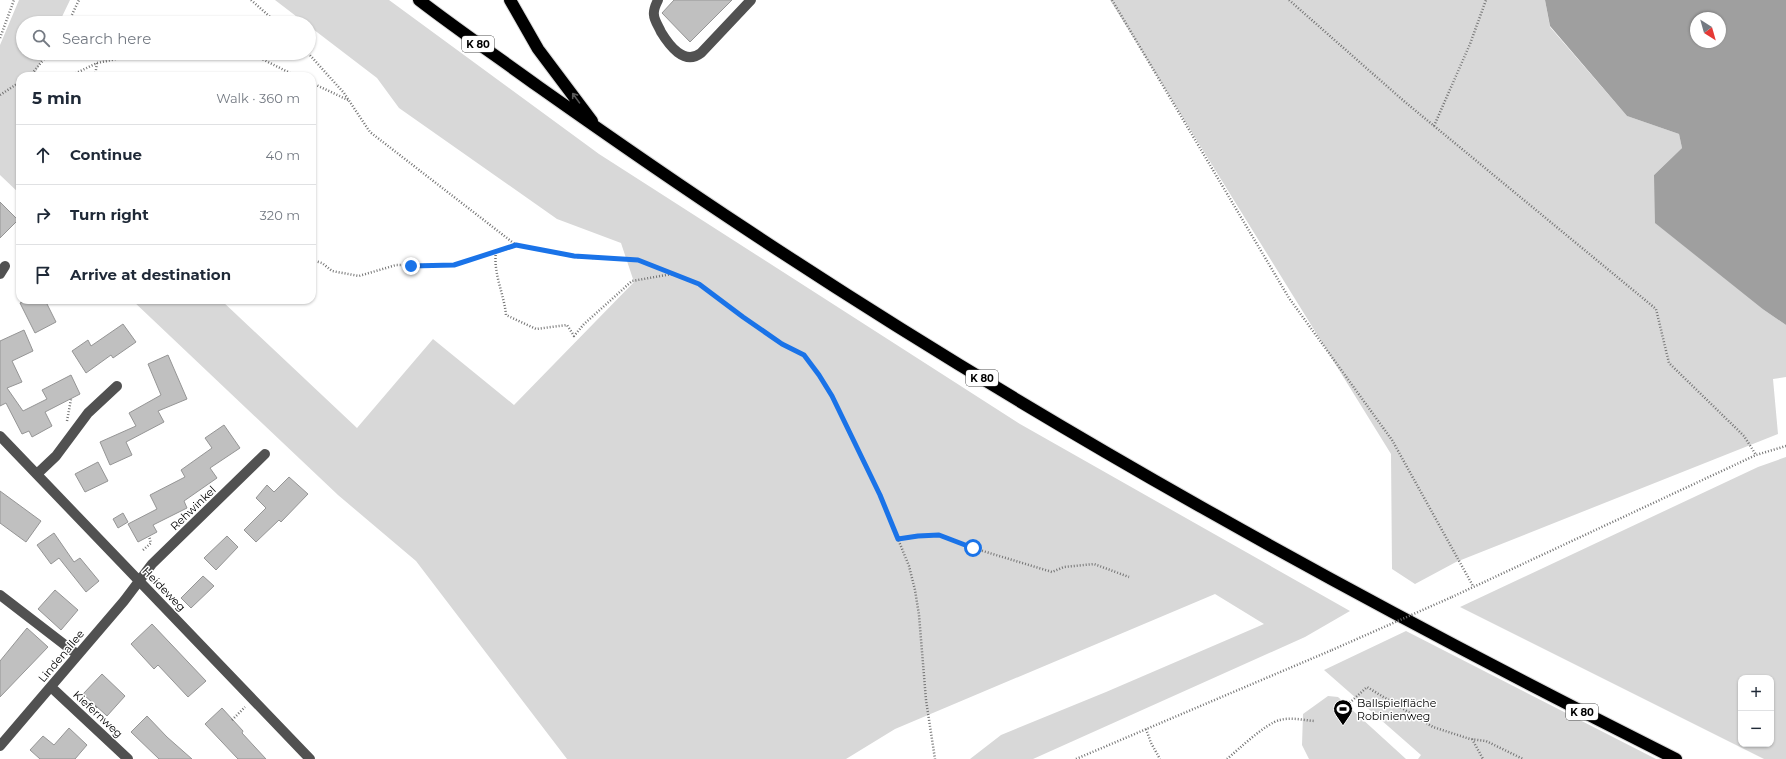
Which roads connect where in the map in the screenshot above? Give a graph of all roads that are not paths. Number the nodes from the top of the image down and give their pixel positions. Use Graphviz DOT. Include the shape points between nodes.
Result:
graph roads {
  1 [pos="420,0"];
  2 [pos="510,0"];
  3 [pos="658,0"];
  4 [pos="751,0"];
  5 [pos="599,130"];
  6 [pos="117,386"];
  7 [pos="0,436"];
  8 [pos="265,454"];
  9 [pos="37,474"];
  10 [pos="139,580"];
  11 [pos="0,595"];
  12 [pos="78,655"];
  13 [pos="51,687"];
  14 [pos="0,746"];
  15 [pos="128,759"];
  16 [pos="310,759"];
  17 [pos="1676,759"];
  1 -- 5 [label="highway, K 80"];
  5 -- 2 [label="highway, one-way" via="538,49"];
  3 -- 4 [label="street" via="654,15 658,25 666,40 678,53 688,58 701,53"];
  5 -- 17 [label="highway, K 80" via="822,280 1038,412 1378,605"];
  6 -- 9 [label="street" via="88,413 56,456"];
  7 -- 9 [label="street, Heideweg"];
  8 -- 10 [label="street, Rehwinkel" via="152,564"];
  9 -- 10 [label="street, Heideweg"];
  10 -- 12 [label="street, Lindenallee"];
  10 -- 16 [label="street, Heideweg"];
  11 -- 12 [label="street"];
  12 -- 13 [label="street, Lindenallee"];
  13 -- 14 [label="street, Lindenallee"];
  13 -- 15 [label="street, Kiefernweg"];
}
